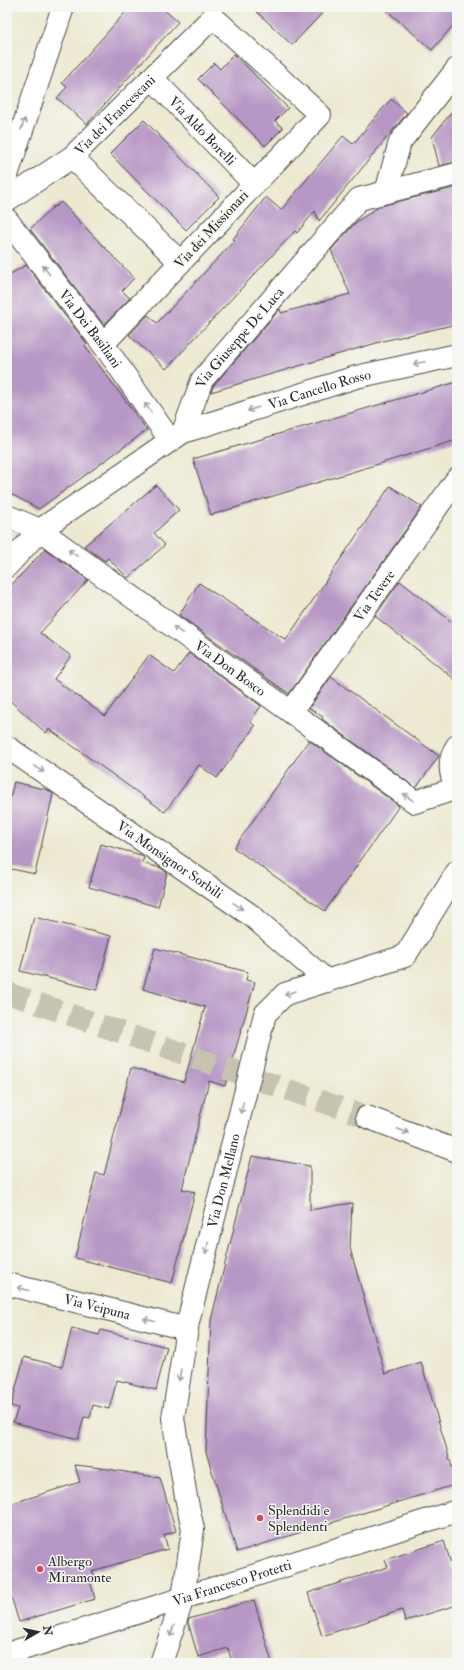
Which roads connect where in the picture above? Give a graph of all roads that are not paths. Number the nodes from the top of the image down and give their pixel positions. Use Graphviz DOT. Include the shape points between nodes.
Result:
graph roads {
  1 [pos="63,7"];
  2 [pos="457,69"];
  3 [pos="152,78"];
  4 [pos="320,115"];
  5 [pos="72,157"];
  6 [pos="457,174"];
  7 [pos="7,175"];
  8 [pos="254,184"];
  9 [pos="386,192"];
  10 [pos="7,200"];
  11 [pos="7,220"];
  12 [pos="180,262"];
  13 [pos="103,344"];
  14 [pos="457,355"];
  15 [pos="177,436"];
  16 [pos="457,479"];
  17 [pos="7,516"];
  18 [pos="40,530"];
  19 [pos="7,566"];
  20 [pos="291,712"];
  21 [pos="457,746"];
  22 [pos="10,756"];
  23 [pos="457,787"];
  24 [pos="457,872"];
  25 [pos="327,981"];
  26 [pos="367,1117"];
  27 [pos="457,1151"];
  28 [pos="7,1284"];
  29 [pos="187,1329"];
  30 [pos="455,1518"];
  31 [pos="183,1598"];
  32 [pos="7,1654"];
  33 [pos="161,1663"];
  7 -- 1 [label="street, one-way"];
  2 -- 9 [label="street" via="400,142"];
  3 -- 4 [label="street, Via dei Francescani" via="213,17"];
  3 -- 5 [label="street, Via dei Francescani"];
  3 -- 8 [label="street, Via Aldo Borelli"];
  4 -- 8 [label="street, Via dei Missionari"];
  5 -- 10 [label="street, Via dei Francescani"];
  5 -- 12 [label="street"];
  6 -- 9 [label="street, Via Giuseppe De Luca"];
  8 -- 12 [label="street, Via dei Missionari"];
  9 -- 15 [label="street, Via Giuseppe De Luca" via="359,199 202,380"];
  13 -- 11 [label="street, Via Dei Basiliani, one-way"];
  12 -- 13 [label="street, Via dei Missionari"];
  15 -- 13 [label="street, Via Dei Basiliani, one-way"];
  14 -- 15 [label="street, Via Cancello Rosso, one-way" via="356,377"];
  15 -- 18 [label="street"];
  16 -- 20 [label="street, Via Tevere"];
  17 -- 18 [label="street, Via Don Bosco"];
  18 -- 19 [label="street"];
  20 -- 18 [label="street, Via Don Bosco, one-way"];
  23 -- 20 [label="street, Via Don Bosco, one-way" via="415,802"];
  21 -- 23 [label="street" via="450,769"];
  22 -- 25 [label="street, Via Monsignor Sorbili, one-way" via="252,916"];
  24 -- 25 [label="street, Via Don Mellano" via="405,956"];
  25 -- 29 [label="street, Via Don Mellano, one-way" via="285,994 265,1014"];
  26 -- 27 [label="street, one-way"];
  29 -- 28 [label="street, Via Veipuna, one-way"];
  29 -- 31 [label="street, Via Don Mellano, one-way" via="173,1418 193,1529"];
  30 -- 31 [label="street, Via Francesco Protetti"];
  31 -- 32 [label="street, Via Francesco Protetti"];
  31 -- 33 [label="street, Via Don Mellano, one-way"];
}
